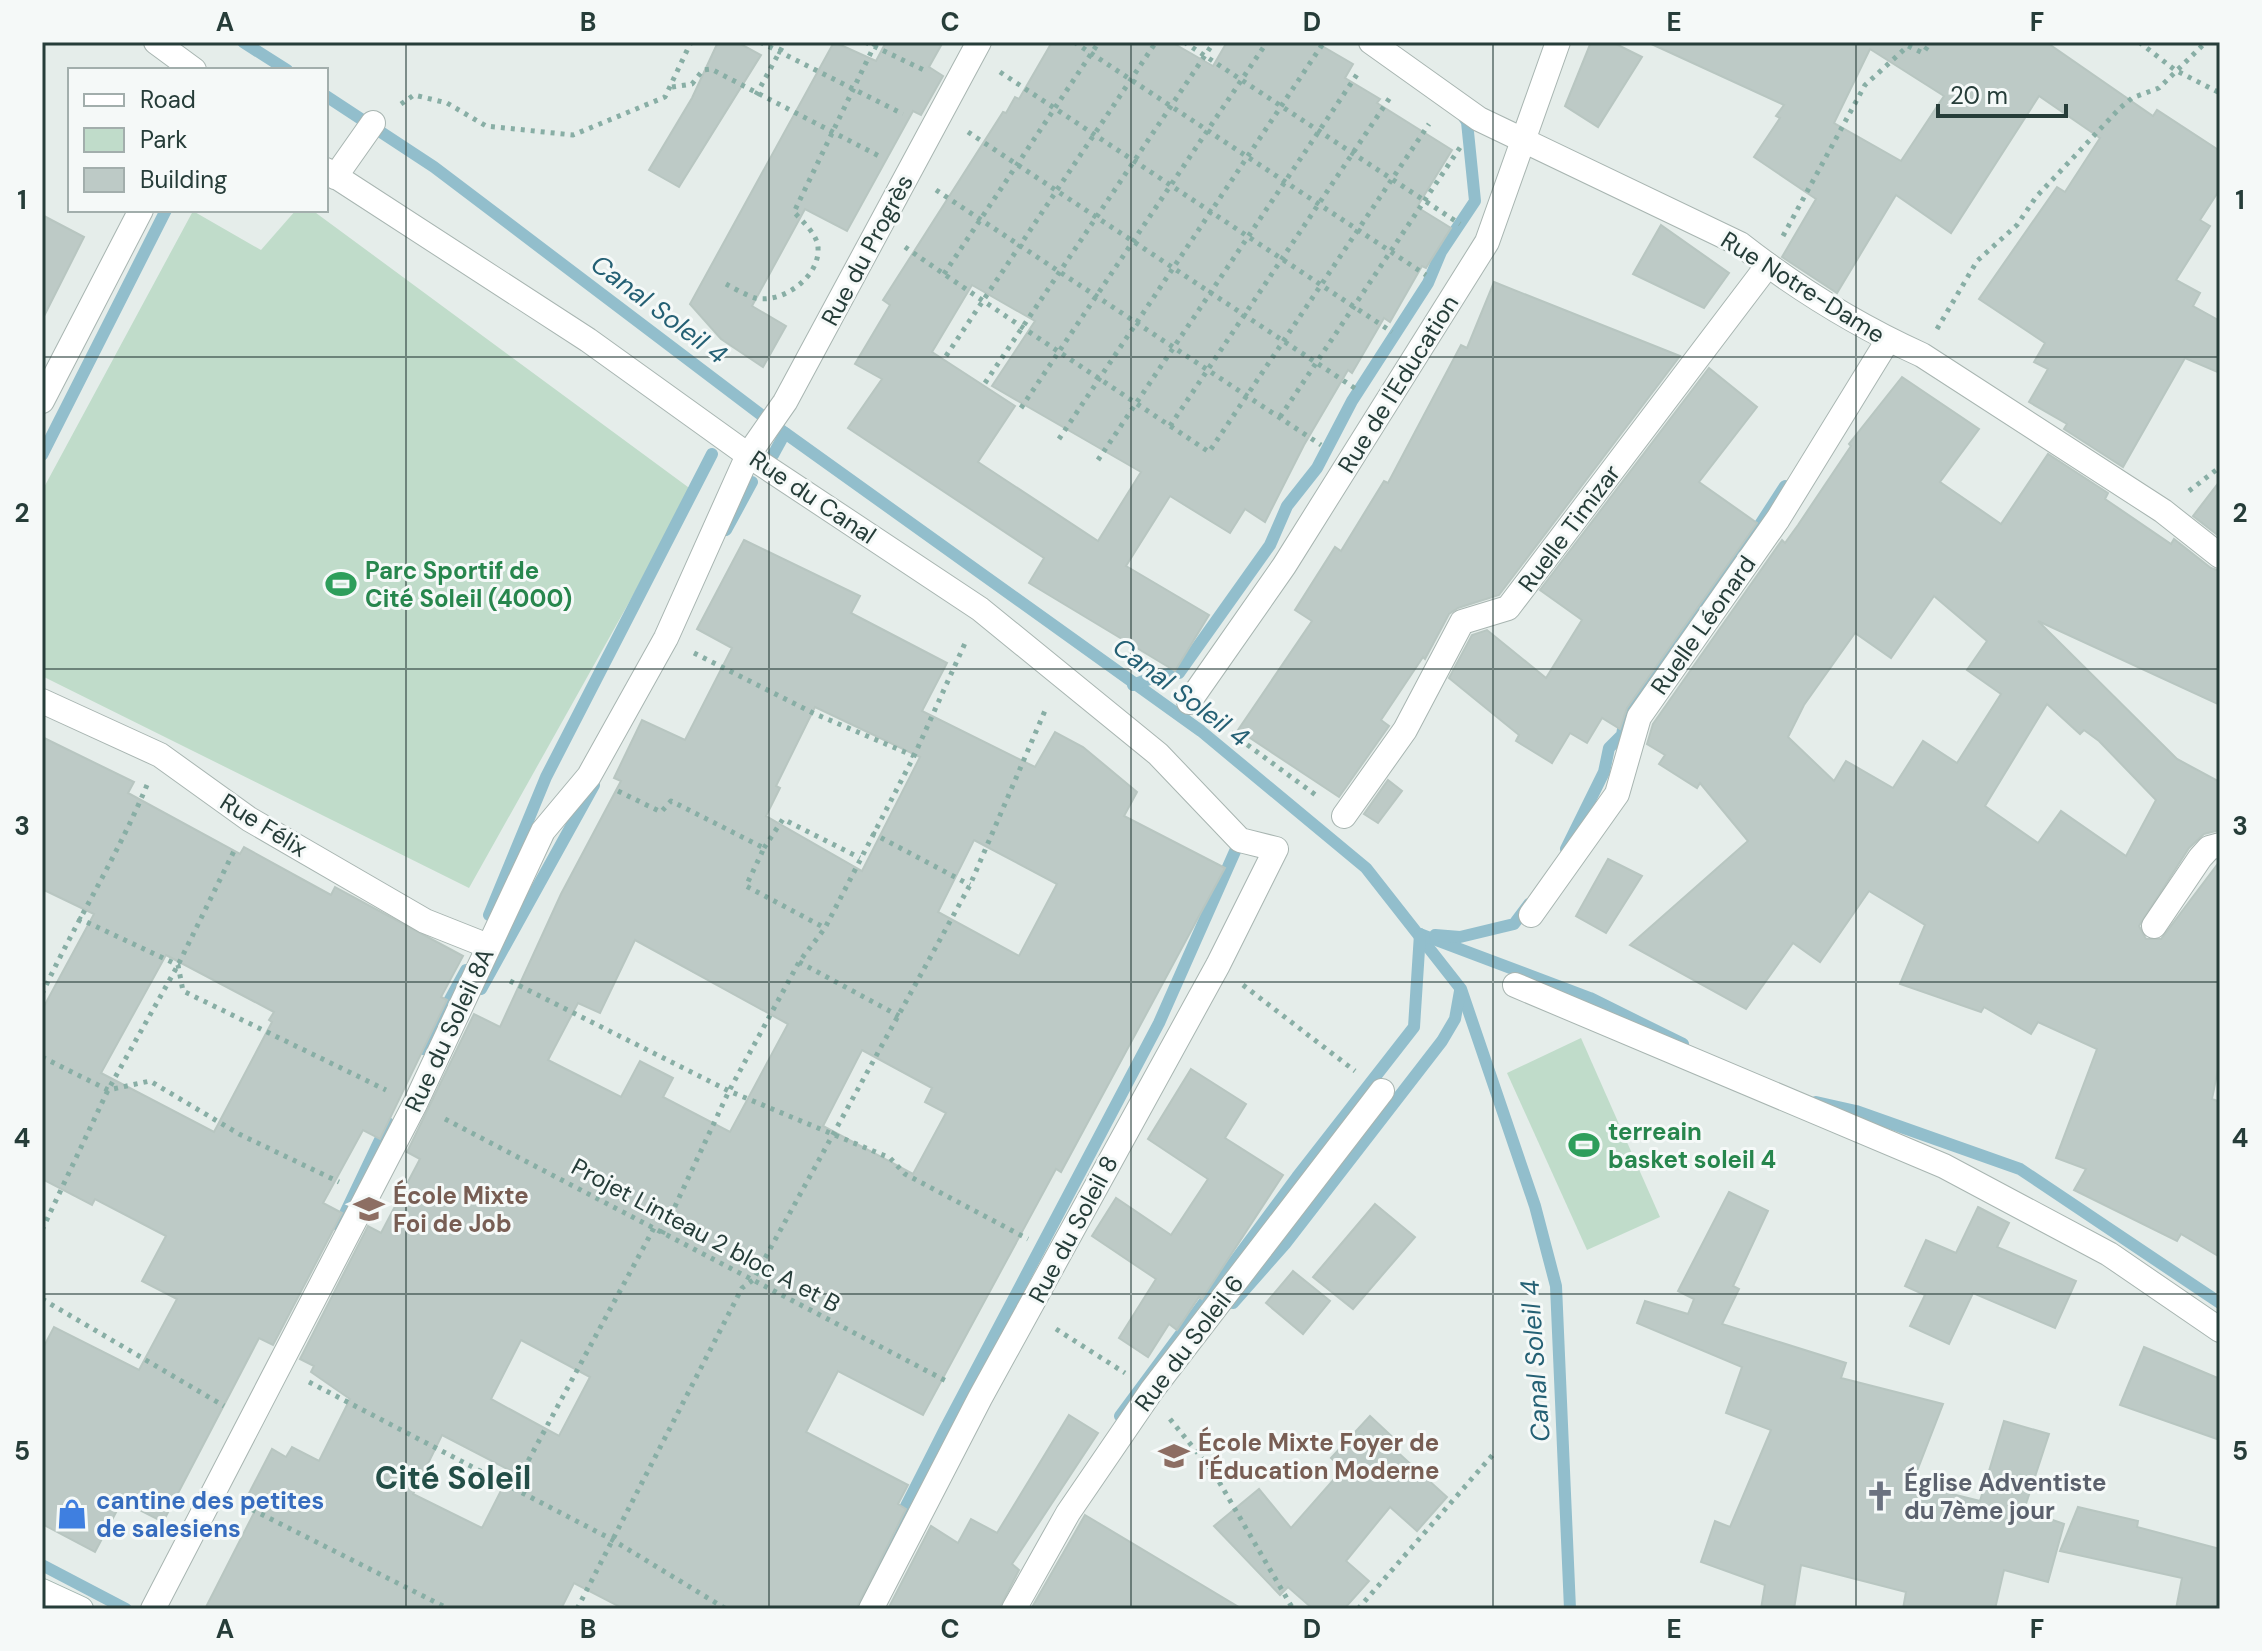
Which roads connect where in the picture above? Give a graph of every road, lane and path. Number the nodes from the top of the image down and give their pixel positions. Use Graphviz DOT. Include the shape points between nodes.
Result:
graph roads {
  1 [pos="156,42"];
  2 [pos="691,42"];
  3 [pos="760,42"];
  4 [pos="785,42"];
  5 [pos="865,42"];
  6 [pos="1074,42"];
  7 [pos="1099,42"];
  8 [pos="1156,42"];
  9 [pos="1184,42"];
  10 [pos="1214,42"];
  11 [pos="1267,42"];
  12 [pos="1324,42"];
  13 [pos="1558,42"];
  14 [pos="1931,42"];
  15 [pos="2139,42"];
  16 [pos="2206,42"];
  17 [pos="875,44"];
  18 [pos="1373,44"];
  19 [pos="976,48"];
  20 [pos="780,52"];
  21 [pos="1091,54"];
  22 [pos="1205,56"];
  23 [pos="191,68"];
  24 [pos="1409,69"];
  25 [pos="2175,70"];
  26 [pos="1131,80"];
  27 [pos="1241,80"];
  28 [pos="956,86"];
  29 [pos="672,87"];
  30 [pos="853,88"];
  31 [pos="2220,93"];
  32 [pos="756,95"];
  33 [pos="1448,96"];
  34 [pos="1171,107"];
  35 [pos="1281,107"];
  36 [pos="1054,108"];
  37 [pos="1479,119"];
  38 [pos="936,121"];
  39 [pos="373,123"];
  40 [pos="831,129"];
  41 [pos="1208,130"];
  42 [pos="1319,131"];
  43 [pos="1094,135"];
  44 [pos="1521,140"];
  45 [pos="1352,154"];
  46 [pos="1248,157"];
  47 [pos="1134,161"];
  48 [pos="1017,164"];
  49 [pos="908,173"];
  50 [pos="331,174"];
  51 [pos="1392,180"];
  52 [pos="1284,182"];
  53 [pos="1171,185"];
  54 [pos="1057,190"];
  55 [pos="1424,201"];
  56 [pos="1318,204"];
  57 [pos="140,212"];
  58 [pos="1211,212"];
  59 [pos="1097,217"];
  60 [pos="981,219"];
  61 [pos="878,229"];
  62 [pos="1358,230"];
  63 [pos="1248,237"];
  64 [pos="1133,241"];
  65 [pos="1487,242"];
  66 [pos="1021,246"];
  67 [pos="1390,251"];
  68 [pos="1281,260"];
  69 [pos="1768,265"];
  70 [pos="1173,268"];
  71 [pos="1060,272"];
  72 [pos="944,274"];
  73 [pos="726,284"];
  74 [pos="1321,285"];
  75 [pos="1210,292"];
  76 [pos="1455,294"];
  77 [pos="1097,296"];
  78 [pos="985,299"];
  79 [pos="1354,306"];
  80 [pos="1245,315"];
  81 [pos="1137,322"];
  82 [pos="1024,326"];
  83 [pos="1888,340"];
  84 [pos="1284,341"];
  85 [pos="1174,347"];
  86 [pos="1060,350"];
  87 [pos="1419,351"];
  88 [pos="1922,355"];
  89 [pos="946,356"];
  90 [pos="1317,362"];
  91 [pos="1208,370"];
  92 [pos="1100,378"];
  93 [pos="985,383"];
  94 [pos="1247,396"];
  95 [pos="42,401"];
  96 [pos="1135,405"];
  97 [pos="1384,407"];
  98 [pos="1021,408"];
  99 [pos="1280,417"];
  100 [pos="1170,426"];
  101 [pos="1059,439"];
  102 [pos="748,455"];
  103 [pos="1098,460"];
  104 [pos="1349,463"];
  105 [pos="2220,556"];
  106 [pos="980,609"];
  107 [pos="666,638"];
  108 [pos="1060,676"];
  109 [pos="42,701"];
  110 [pos="1189,702"];
  111 [pos="160,755"];
  112 [pos="914,756"];
  113 [pos="589,776"];
  114 [pos="1344,816"];
  115 [pos="249,819"];
  116 [pos="872,833"];
  117 [pos="2220,845"];
  118 [pos="764,848"];
  119 [pos="1276,849"];
  120 [pos="860,858"];
  121 [pos="970,885"];
  122 [pos="1531,915"];
  123 [pos="78,918"];
  124 [pos="2154,926"];
  125 [pos="825,928"];
  126 [pos="487,949"];
  127 [pos="799,962"];
  128 [pos="178,965"];
  129 [pos="1218,965"];
  130 [pos="1515,985"];
  131 [pos="42,994"];
  132 [pos="899,1016"];
  133 [pos="42,1057"];
  134 [pos="108,1090"];
  135 [pos="729,1091"];
  136 [pos="1382,1091"];
  137 [pos="415,1104"];
  138 [pos="830,1136"];
  139 [pos="367,1195"];
  140 [pos="654,1228"];
  141 [pos="42,1230"];
  142 [pos="662,1234"];
  143 [pos="1058,1254"];
  144 [pos="753,1280"];
  145 [pos="42,1299"];
  146 [pos="1028,1311"];
  147 [pos="2220,1330"];
  148 [pos="278,1366"];
  149 [pos="1152,1390"];
  150 [pos="980,1398"];
  151 [pos="250,1422"];
  152 [pos="1496,1451"];
  153 [pos="514,1487"];
  154 [pos="214,1490"];
  155 [pos="611,1539"];
  156 [pos="42,1591"];
  157 [pos="81,1609"];
  158 [pos="153,1609"];
  159 [pos="449,1609"];
  160 [pos="577,1609"];
  161 [pos="726,1609"];
  162 [pos="871,1609"];
  163 [pos="1014,1609"];
  164 [pos="1293,1609"];
  165 [pos="1358,1609"];
  1 -- 23 [label="street"];
  2 -- 29 [label="path"];
  3 -- 20 [label="path"];
  4 -- 20 [label="path"];
  5 -- 17 [label="path"];
  6 -- 21 [label="path"];
  7 -- 21 [label="path"];
  8 -- 26 [label="path"];
  9 -- 22 [label="path"];
  10 -- 22 [label="path"];
  11 -- 27 [label="path"];
  12 -- 35 [label="path"];
  13 -- 44 [label="street, Rue de l'Education"];
  14 -- 69 [label="path" via="1923,53 1908,46 1865,85"];
  15 -- 25 [label="path"];
  16 -- 25 [label="path"];
  17 -- 28 [label="path"];
  17 -- 30 [label="path"];
  18 -- 24 [label="street, Rue Notre-Dame"];
  18 -- 42 [label="path"];
  19 -- 28 [label="street, Rue du Progrès"];
  19 -- 36 [label="path"];
  20 -- 30 [label="path"];
  20 -- 32 [label="path"];
  21 -- 26 [label="path"];
  21 -- 36 [label="path"];
  22 -- 27 [label="path"];
  22 -- 34 [label="path"];
  24 -- 33 [label="street, Rue Notre-Dame"];
  24 -- 45 [label="path"];
  25 -- 31 [label="path"];
  25 -- 88 [label="path" via="2159,88 2120,108 2036,197 2017,225 1977,261"];
  26 -- 34 [label="path"];
  26 -- 43 [label="path"];
  27 -- 35 [label="path"];
  27 -- 41 [label="path"];
  28 -- 38 [label="street, Rue du Progrès"];
  29 -- 32 [label="path" via="692,84 703,70 711,69"];
  29 -- 39 [label="path" via="665,97 573,135 486,126 447,103 414,95"];
  30 -- 38 [label="path"];
  30 -- 40 [label="path"];
  32 -- 40 [label="path"];
  33 -- 37 [label="street, Rue Notre-Dame"];
  33 -- 51 [label="path"];
  34 -- 41 [label="path"];
  34 -- 47 [label="path"];
  35 -- 42 [label="path"];
  35 -- 46 [label="path"];
  36 -- 43 [label="path"];
  36 -- 48 [label="path"];
  37 -- 44 [label="street, Rue Notre-Dame"];
  37 -- 55 [label="path"];
  38 -- 48 [label="path"];
  38 -- 49 [label="street, Rue du Progrès"];
  39 -- 50 [label="street"];
  40 -- 49 [label="path"];
  40 -- 73 [label="path" via="794,212 818,249 811,273 791,291 758,299"];
  41 -- 46 [label="path"];
  41 -- 53 [label="path"];
  42 -- 45 [label="path"];
  42 -- 52 [label="path"];
  43 -- 47 [label="path"];
  43 -- 54 [label="path"];
  44 -- 65 [label="street, Rue de l'Education"];
  44 -- 69 [label="street, Rue Notre-Dame" via="1740,244"];
  45 -- 51 [label="path"];
  45 -- 56 [label="path"];
  46 -- 52 [label="path"];
  46 -- 58 [label="path"];
  47 -- 53 [label="path"];
  47 -- 59 [label="path"];
  48 -- 54 [label="path"];
  48 -- 60 [label="path"];
  49 -- 60 [label="path"];
  49 -- 61 [label="street, Rue du Progrès"];
  50 -- 102 [label="street, Rue du Canal" via="588,340"];
  51 -- 55 [label="path"];
  51 -- 62 [label="path"];
  52 -- 56 [label="path"];
  52 -- 63 [label="path"];
  53 -- 58 [label="path"];
  53 -- 64 [label="path"];
  54 -- 59 [label="path"];
  54 -- 66 [label="path"];
  55 -- 65 [label="path"];
  55 -- 67 [label="path"];
  56 -- 62 [label="path"];
  56 -- 68 [label="path"];
  57 -- 95 [label="street"];
  58 -- 63 [label="path"];
  58 -- 70 [label="path"];
  59 -- 64 [label="path"];
  59 -- 71 [label="path"];
  60 -- 66 [label="path"];
  60 -- 72 [label="path"];
  61 -- 72 [label="path"];
  61 -- 102 [label="street, Rue du Progrès" via="785,402"];
  62 -- 67 [label="path"];
  62 -- 74 [label="path"];
  63 -- 68 [label="path"];
  63 -- 75 [label="path"];
  64 -- 70 [label="path"];
  64 -- 77 [label="path"];
  65 -- 76 [label="street, Rue de l'Education"];
  66 -- 71 [label="path"];
  66 -- 78 [label="path"];
  67 -- 76 [label="path"];
  67 -- 79 [label="path"];
  68 -- 74 [label="path"];
  68 -- 80 [label="path"];
  69 -- 83 [label="street, Rue Notre-Dame"];
  69 -- 114 [label="street, Ruelle Timizar" via="1508,608 1462,622 1405,730"];
  70 -- 75 [label="path"];
  70 -- 81 [label="path"];
  71 -- 77 [label="path"];
  71 -- 82 [label="path"];
  72 -- 78 [label="path"];
  74 -- 79 [label="path"];
  74 -- 84 [label="path"];
  75 -- 80 [label="path"];
  75 -- 85 [label="path"];
  76 -- 87 [label="street, Rue de l'Education"];
  77 -- 81 [label="path"];
  77 -- 86 [label="path"];
  78 -- 82 [label="path"];
  78 -- 89 [label="path"];
  79 -- 87 [label="path"];
  79 -- 90 [label="path"];
  80 -- 84 [label="path"];
  80 -- 91 [label="path"];
  81 -- 85 [label="path"];
  81 -- 92 [label="path"];
  82 -- 86 [label="path"];
  82 -- 93 [label="path"];
  83 -- 88 [label="street, Rue Notre-Dame"];
  83 -- 122 [label="street, Ruelle Léonard" via="1778,519 1639,717 1617,794"];
  84 -- 90 [label="path"];
  84 -- 94 [label="path"];
  85 -- 91 [label="path"];
  85 -- 96 [label="path"];
  86 -- 92 [label="path"];
  86 -- 98 [label="path"];
  87 -- 97 [label="street, Rue de l'Education"];
  88 -- 105 [label="street, Rue Notre-Dame" via="2163,511"];
  90 -- 97 [label="path"];
  90 -- 99 [label="path"];
  91 -- 94 [label="path"];
  91 -- 100 [label="path"];
  92 -- 96 [label="path"];
  92 -- 101 [label="path"];
  94 -- 99 [label="path"];
  94 -- 100 [label="path" via="1209,452"];
  96 -- 100 [label="path"];
  96 -- 103 [label="path"];
  97 -- 104 [label="street, Rue de l'Education"];
  99 -- 104 [label="path"];
  102 -- 106 [label="street, Rue du Canal"];
  102 -- 107 [label="street, Rue du Soleil 8A"];
  104 -- 110 [label="street, Rue de l'Education"];
  106 -- 108 [label="street, Rue du Canal"];
  106 -- 112 [label="path"];
  107 -- 112 [label="path" via="813,713"];
  107 -- 113 [label="street, Rue du Soleil 8A"];
  108 -- 119 [label="street, Rue du Canal" via="1158,754 1240,840"];
  108 -- 121 [label="path"];
  109 -- 111 [label="street, Rue Félix"];
  110 -- 114 [label="path"];
  111 -- 115 [label="street, Rue Félix"];
  111 -- 123 [label="path" via="124,840"];
  112 -- 116 [label="path"];
  113 -- 118 [label="path" via="661,812 671,801"];
  113 -- 126 [label="street, Rue du Soleil 8A" via="543,831"];
  115 -- 126 [label="street, Rue Félix" via="425,921"];
  115 -- 128 [label="path"];
  116 -- 120 [label="path"];
  116 -- 121 [label="path"];
  117 -- 124 [label="street" via="2200,858"];
  118 -- 120 [label="path" via="783,819"];
  118 -- 125 [label="path" via="746,886"];
  119 -- 129 [label="street, Rue du Soleil 8"];
  120 -- 125 [label="path"];
  121 -- 132 [label="path"];
  123 -- 128 [label="path"];
  123 -- 131 [label="path"];
  125 -- 127 [label="path"];
  126 -- 135 [label="path" via="509,981"];
  126 -- 137 [label="street, Rue du Soleil 8A"];
  127 -- 132 [label="path"];
  127 -- 135 [label="path"];
  128 -- 134 [label="path"];
  128 -- 137 [label="path, Projet Linteau 2 bloc A et B" via="183,991"];
  129 -- 136 [label="path"];
  129 -- 143 [label="street, Rue du Soleil 8"];
  130 -- 147 [label="street" via="1944,1166 2109,1254"];
  132 -- 138 [label="path"];
  133 -- 134 [label="path"];
  134 -- 139 [label="path" via="150,1081 239,1134"];
  134 -- 141 [label="path"];
  135 -- 138 [label="path"];
  135 -- 142 [label="path"];
  136 -- 149 [label="street, Rue du Soleil 6"];
  137 -- 139 [label="street, Rue du Soleil 8A"];
  137 -- 140 [label="path, Projet Linteau 2 bloc A et B"];
  138 -- 143 [label="path" via="890,1158 905,1174"];
  138 -- 144 [label="path"];
  139 -- 148 [label="street, Rue du Soleil 8A"];
  140 -- 142 [label="path, Projet Linteau 2 bloc A et B"];
  140 -- 153 [label="path"];
  142 -- 144 [label="path, Projet Linteau 2 bloc A et B"];
  143 -- 146 [label="street, Rue du Soleil 8"];
  144 -- 150 [label="path, Projet Linteau 2 bloc A et B"];
  144 -- 155 [label="path" via="742,1288"];
  145 -- 151 [label="path"];
  146 -- 149 [label="path"];
  146 -- 150 [label="street, Rue du Soleil 8"];
  148 -- 151 [label="street, Rue du Soleil 8A"];
  148 -- 153 [label="path"];
  149 -- 163 [label="street, Rue du Soleil 6" via="1068,1513"];
  149 -- 164 [label="path" via="1214,1473"];
  150 -- 162 [label="street, Rue du Soleil 8"];
  151 -- 154 [label="street, Rue du Soleil 8A"];
  152 -- 165 [label="path"];
  153 -- 155 [label="path"];
  154 -- 158 [label="street, Rue du Soleil 8A"];
  154 -- 159 [label="path"];
  155 -- 160 [label="path"];
  155 -- 161 [label="path"];
  156 -- 157 [label="street"];
}
